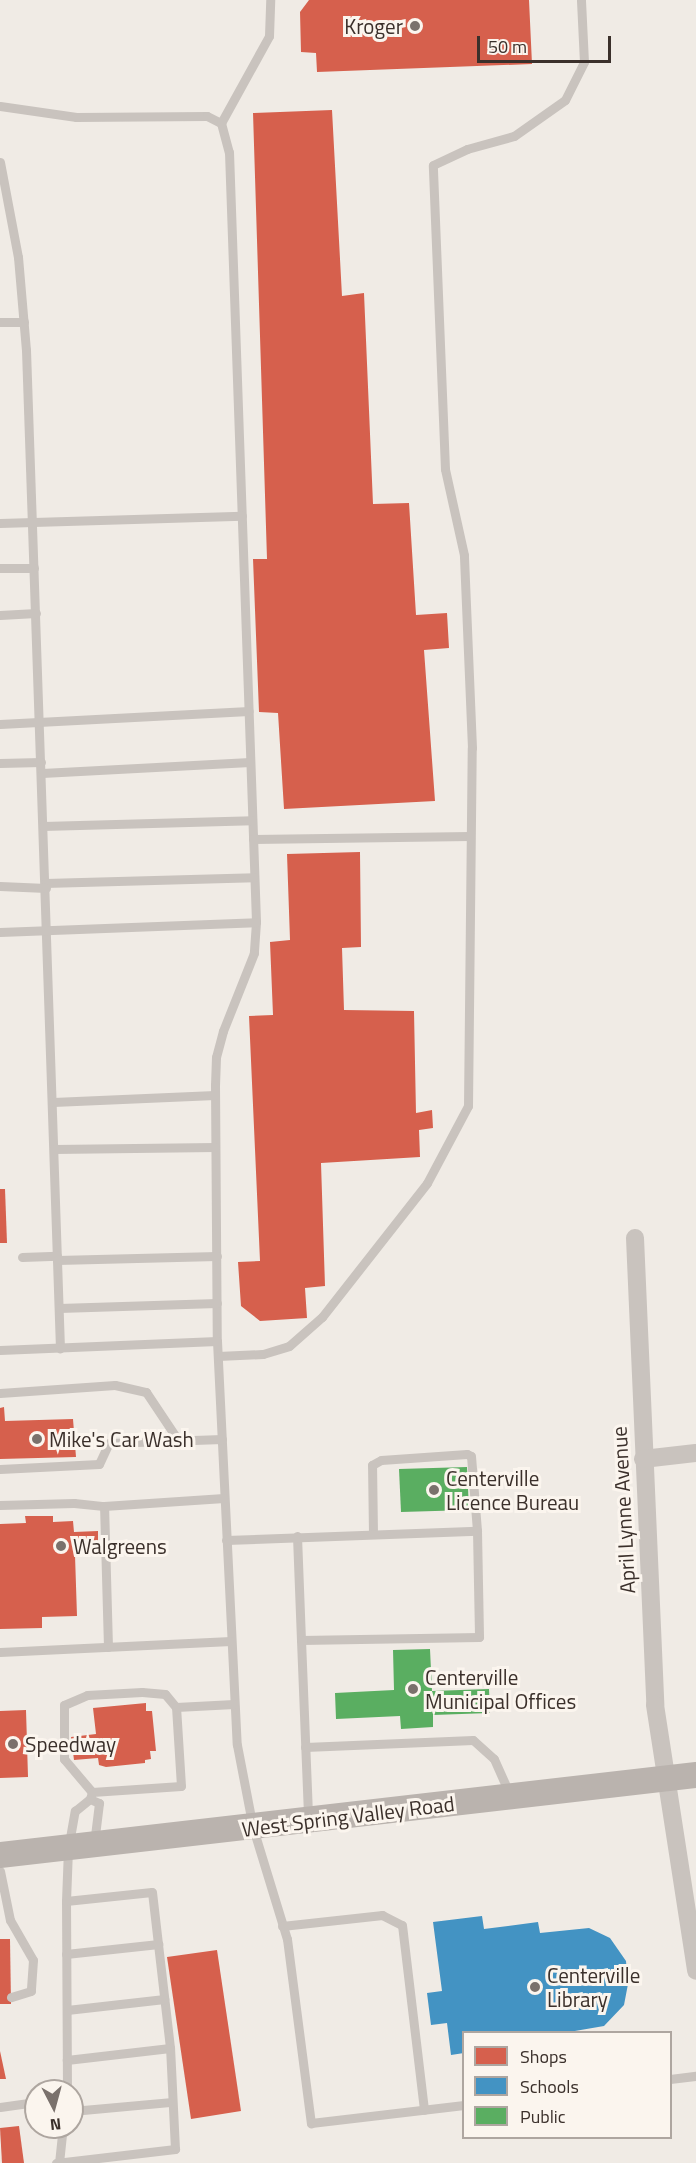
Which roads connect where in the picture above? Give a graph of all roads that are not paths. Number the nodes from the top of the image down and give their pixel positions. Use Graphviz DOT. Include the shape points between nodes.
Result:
graph roads {
  1 [pos="270,0"];
  2 [pos="582,0"];
  3 [pos="0,106"];
  4 [pos="221,123"];
  5 [pos="0,162"];
  6 [pos="5,213"];
  7 [pos="0,322"];
  8 [pos="24,322"];
  9 [pos="242,516"];
  10 [pos="33,522"];
  11 [pos="0,523"];
  12 [pos="0,568"];
  13 [pos="34,568"];
  14 [pos="36,613"];
  15 [pos="0,615"];
  16 [pos="249,711"];
  17 [pos="40,723"];
  18 [pos="0,724"];
  19 [pos="41,762"];
  20 [pos="250,762"];
  21 [pos="0,764"];
  22 [pos="42,773"];
  23 [pos="252,819"];
  24 [pos="44,826"];
  25 [pos="470,836"];
  26 [pos="253,839"];
  27 [pos="254,876"];
  28 [pos="46,885"];
  29 [pos="0,886"];
  30 [pos="256,922"];
  31 [pos="47,930"];
  32 [pos="0,932"];
  33 [pos="215,1095"];
  34 [pos="52,1102"];
  35 [pos="215,1147"];
  36 [pos="54,1149"];
  37 [pos="635,1238"];
  38 [pos="216,1256"];
  39 [pos="22,1257"];
  40 [pos="57,1258"];
  41 [pos="217,1304"];
  42 [pos="59,1308"];
  43 [pos="217,1341"];
  44 [pos="60,1348"];
  45 [pos="0,1350"];
  46 [pos="218,1356"];
  47 [pos="0,1392"];
  48 [pos="222,1439"];
  49 [pos="178,1440"];
  50 [pos="696,1453"];
  51 [pos="643,1458"];
  52 [pos="0,1469"];
  53 [pos="224,1498"];
  54 [pos="0,1505"];
  55 [pos="104,1506"];
  56 [pos="477,1531"];
  57 [pos="373,1534"];
  58 [pos="297,1536"];
  59 [pos="226,1540"];
  60 [pos="301,1640"];
  61 [pos="231,1641"];
  62 [pos="108,1647"];
  63 [pos="0,1652"];
  64 [pos="234,1704"];
  65 [pos="176,1707"];
  66 [pos="305,1747"];
  67 [pos="696,1775"];
  68 [pos="664,1779"];
  69 [pos="510,1795"];
  70 [pos="91,1796"];
  71 [pos="308,1819"];
  72 [pos="254,1828"];
  73 [pos="93,1846"];
  74 [pos="68,1849"];
  75 [pos="0,1856"];
  76 [pos="0,1871"];
  77 [pos="66,1901"];
  78 [pos="5,1921"];
  79 [pos="282,1926"];
  80 [pos="158,1944"];
  81 [pos="66,1954"];
  82 [pos="696,1971"];
  83 [pos="11,1997"];
  84 [pos="164,1999"];
  85 [pos="67,2010"];
  86 [pos="170,2048"];
  87 [pos="67,2060"];
  88 [pos="696,2076"];
  89 [pos="67,2079"];
  90 [pos="672,2079"];
  91 [pos="170,2102"];
  92 [pos="24,2104"];
  93 [pos="462,2104"];
  94 [pos="0,2107"];
  95 [pos="84,2110"];
  96 [pos="424,2110"];
  97 [pos="61,2139"];
  98 [pos="58,2163"];
  1 -- 4 [label="lane" via="269,36"];
  2 -- 25 [label="lane" via="584,62 565,100 514,136 467,148 433,165 445,469 464,555 472,748"];
  3 -- 4 [label="lane" via="76,117 207,116"];
  4 -- 9 [label="lane" via="229,152"];
  5 -- 6 [label="lane"];
  6 -- 8 [label="lane"];
  7 -- 8 [label="lane"];
  8 -- 10 [label="lane"];
  9 -- 10 [label="lane"];
  9 -- 16 [label="lane"];
  10 -- 11 [label="lane"];
  10 -- 13 [label="lane"];
  12 -- 13 [label="lane"];
  13 -- 14 [label="lane"];
  14 -- 15 [label="lane"];
  14 -- 17 [label="lane"];
  16 -- 17 [label="lane"];
  16 -- 20 [label="lane"];
  17 -- 18 [label="lane"];
  17 -- 19 [label="lane"];
  19 -- 21 [label="lane"];
  19 -- 22 [label="lane"];
  20 -- 22 [label="lane"];
  20 -- 23 [label="lane"];
  22 -- 24 [label="lane"];
  23 -- 24 [label="lane"];
  23 -- 26 [label="lane"];
  24 -- 28 [label="lane"];
  25 -- 26 [label="lane"];
  25 -- 46 [label="lane" via="468,1106 454,1138 427,1183 322,1317 289,1346 263,1354"];
  26 -- 27 [label="lane"];
  27 -- 28 [label="lane"];
  27 -- 30 [label="lane"];
  28 -- 29 [label="lane"];
  28 -- 31 [label="lane"];
  30 -- 31 [label="lane"];
  30 -- 33 [label="lane" via="254,953 216,1057"];
  31 -- 32 [label="lane"];
  31 -- 34 [label="lane"];
  33 -- 34 [label="lane"];
  33 -- 35 [label="lane"];
  34 -- 36 [label="lane"];
  35 -- 36 [label="lane"];
  35 -- 38 [label="lane"];
  36 -- 40 [label="lane"];
  37 -- 51 [label="street, April Lynne Avenue"];
  38 -- 40 [label="lane"];
  38 -- 41 [label="lane"];
  39 -- 40 [label="lane"];
  40 -- 42 [label="lane"];
  41 -- 42 [label="lane"];
  41 -- 43 [label="lane"];
  42 -- 44 [label="lane"];
  43 -- 44 [label="lane"];
  43 -- 46 [label="lane"];
  44 -- 45 [label="lane"];
  46 -- 48 [label="lane"];
  47 -- 49 [label="lane" via="115,1385 146,1392"];
  48 -- 49 [label="lane"];
  48 -- 53 [label="lane"];
  49 -- 52 [label="lane" via="109,1443 99,1464"];
  50 -- 51 [label="street"];
  51 -- 68 [label="street, April Lynne Avenue" via="655,1705"];
  53 -- 55 [label="lane"];
  53 -- 59 [label="lane"];
  54 -- 55 [label="lane"];
  55 -- 62 [label="lane"];
  56 -- 57 [label="lane"];
  56 -- 57 [label="lane" via="471,1456 466,1454 381,1460 372,1465"];
  56 -- 60 [label="lane" via="479,1637"];
  57 -- 58 [label="lane"];
  58 -- 59 [label="lane"];
  58 -- 60 [label="lane"];
  59 -- 61 [label="lane"];
  60 -- 66 [label="lane"];
  61 -- 62 [label="lane"];
  61 -- 64 [label="lane"];
  62 -- 63 [label="lane"];
  64 -- 65 [label="lane"];
  64 -- 72 [label="lane" via="237,1745"];
  65 -- 70 [label="lane" via="181,1786"];
  65 -- 70 [label="lane" via="165,1694 142,1692 87,1695 64,1706 64,1759"];
  66 -- 69 [label="lane" via="473,1740 494,1758"];
  66 -- 71 [label="lane"];
  67 -- 68 [label="street, West Spring Valley Road"];
  68 -- 69 [label="street, West Spring Valley Road"];
  68 -- 82 [label="street, April Lynne Avenue" via="673,1810"];
  69 -- 71 [label="street, West Spring Valley Road"];
  70 -- 73 [label="lane" via="99,1803"];
  70 -- 74 [label="lane" via="75,1811"];
  71 -- 72 [label="street, West Spring Valley Road"];
  72 -- 73 [label="street, West Spring Valley Road"];
  72 -- 79 [label="lane"];
  73 -- 74 [label="street, West Spring Valley Road"];
  74 -- 75 [label="street, West Spring Valley Road"];
  74 -- 77 [label="lane"];
  76 -- 78 [label="lane"];
  77 -- 80 [label="lane" via="152,1892"];
  77 -- 81 [label="lane"];
  78 -- 83 [label="lane" via="31,1955 34,1985 28,1994"];
  79 -- 96 [label="lane" via="382,1915 402,1925"];
  79 -- 96 [label="lane" via="311,2123"];
  80 -- 81 [label="lane"];
  80 -- 84 [label="lane"];
  81 -- 85 [label="lane"];
  84 -- 85 [label="lane"];
  84 -- 86 [label="lane"];
  85 -- 87 [label="lane"];
  86 -- 87 [label="lane"];
  86 -- 91 [label="lane"];
  87 -- 89 [label="lane"];
  88 -- 90 [label="lane"];
  91 -- 95 [label="lane"];
  91 -- 98 [label="lane" via="175,2149"];
  92 -- 94 [label="lane"];
  93 -- 96 [label="lane"];
  97 -- 98 [label="lane"];
}
